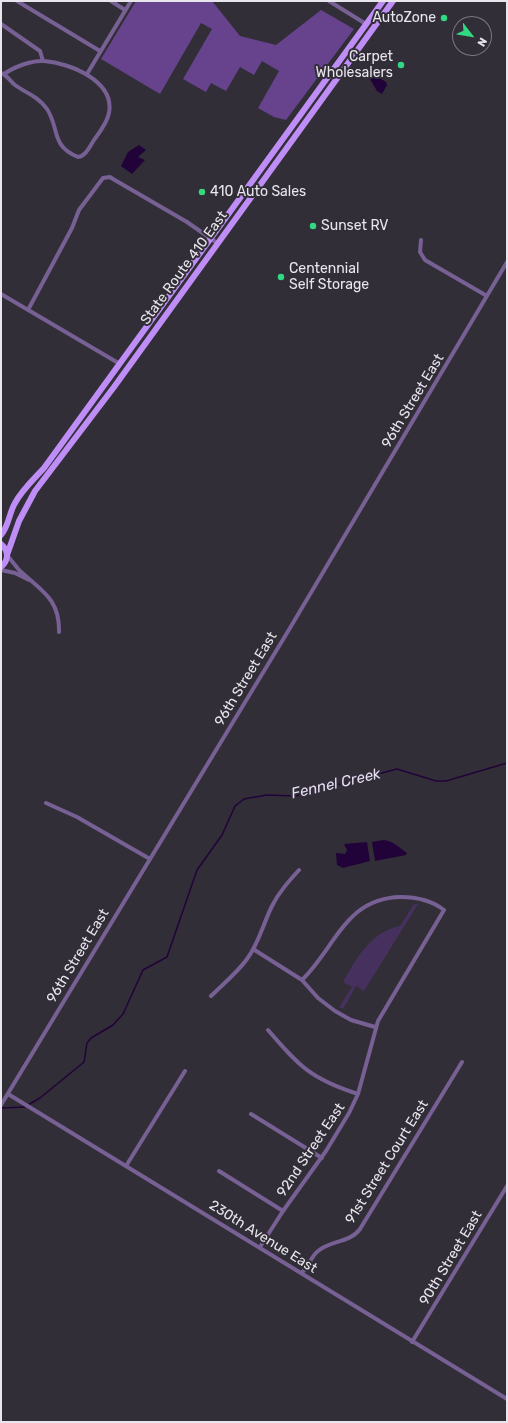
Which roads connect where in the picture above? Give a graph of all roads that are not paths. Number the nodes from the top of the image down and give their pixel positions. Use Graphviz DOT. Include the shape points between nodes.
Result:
graph roads {
  1 [pos="17,1"];
  2 [pos="111,1"];
  3 [pos="131,1"];
  4 [pos="329,1"];
  5 [pos="383,1"];
  6 [pos="393,1"];
  7 [pos="125,10"];
  8 [pos="1,24"];
  9 [pos="366,24"];
  10 [pos="100,52"];
  11 [pos="43,61"];
  12 [pos="2,73"];
  13 [pos="87,74"];
  14 [pos="211,238"];
  15 [pos="421,240"];
  16 [pos="217,243"];
  17 [pos="507,262"];
  18 [pos="1,294"];
  19 [pos="487,296"];
  20 [pos="28,310"];
  21 [pos="120,364"];
  22 [pos="1,535"];
  23 [pos="1,544"];
  24 [pos="7,555"];
  25 [pos="1,568"];
  26 [pos="34,583"];
  27 [pos="59,632"];
  28 [pos="46,803"];
  29 [pos="150,859"];
  30 [pos="299,870"];
  31 [pos="253,950"];
  32 [pos="302,980"];
  33 [pos="211,996"];
  34 [pos="375,1027"];
  35 [pos="268,1030"];
  36 [pos="462,1062"];
  37 [pos="186,1070"];
  38 [pos="8,1094"];
  39 [pos="358,1094"];
  40 [pos="1,1104"];
  41 [pos="251,1114"];
  42 [pos="322,1158"];
  43 [pos="126,1166"];
  44 [pos="219,1171"];
  45 [pos="507,1186"];
  46 [pos="506,1191"];
  47 [pos="283,1211"];
  48 [pos="260,1247"];
  49 [pos="301,1273"];
  50 [pos="412,1342"];
  51 [pos="507,1399"];
  1 -- 10 [label="street"];
  2 -- 7 [label="street"];
  3 -- 7 [label="street"];
  4 -- 9 [label="street"];
  5 -- 9 [label="main road, State Route 410 East"];
  6 -- 16 [label="main road, State Route 410 East"];
  7 -- 10 [label="street"];
  8 -- 11 [label="street" via="40,51"];
  9 -- 14 [label="main road, State Route 410 East"];
  10 -- 13 [label="street"];
  11 -- 12 [label="street"];
  11 -- 13 [label="street" via="74,68"];
  12 -- 13 [label="street" via="46,108 59,142 66,150 78,156 84,154 106,122 110,104 101,88"];
  14 -- 16 [label="street"];
  14 -- 20 [label="street" via="114,179 103,178 79,210"];
  14 -- 21 [label="main road, State Route 410 East"];
  15 -- 19 [label="street" via="420,252 425,260"];
  16 -- 24 [label="main road, State Route 410 East" via="35,491 19,521"];
  17 -- 19 [label="street, 96th Street East"];
  18 -- 20 [label="street"];
  19 -- 29 [label="street, 96th Street East"];
  20 -- 21 [label="street"];
  21 -- 22 [label="main road, State Route 410 East" via="44,468 18,498"];
  23 -- 24 [label="main road"];
  24 -- 25 [label="main road, State Route 410 East"];
  24 -- 26 [label="street"];
  25 -- 26 [label="street"];
  26 -- 27 [label="street" via="44,590 54,605"];
  28 -- 29 [label="street" via="77,817"];
  29 -- 38 [label="street, 96th Street East"];
  30 -- 31 [label="street" via="287,883 272,907"];
  31 -- 32 [label="street"];
  31 -- 33 [label="street" via="236,972"];
  32 -- 34 [label="street" via="318,998 336,1011 351,1020"];
  32 -- 34 [label="street, 92nd Street East" via="319,961 344,924 358,911 384,898 406,897 436,904 444,910"];
  34 -- 39 [label="street, 92nd Street East"];
  35 -- 39 [label="street" via="306,1071 330,1085"];
  36 -- 49 [label="street, 91st Street Court East" via="356,1235 317,1251 305,1271"];
  37 -- 43 [label="street"];
  38 -- 40 [label="street, 96th Street East"];
  38 -- 43 [label="street, 230th Avenue East"];
  39 -- 42 [label="street, 92nd Street East" via="350,1113"];
  41 -- 42 [label="street"];
  42 -- 47 [label="street, 92nd Street East"];
  43 -- 48 [label="street, 230th Avenue East"];
  44 -- 47 [label="street"];
  45 -- 46 [label="street, 90th Street East"];
  46 -- 50 [label="street, 90th Street East"];
  47 -- 48 [label="street, 92nd Street East"];
  48 -- 49 [label="street, 230th Avenue East"];
  49 -- 50 [label="street, 230th Avenue East"];
  50 -- 51 [label="street, 230th Avenue East"];
}
